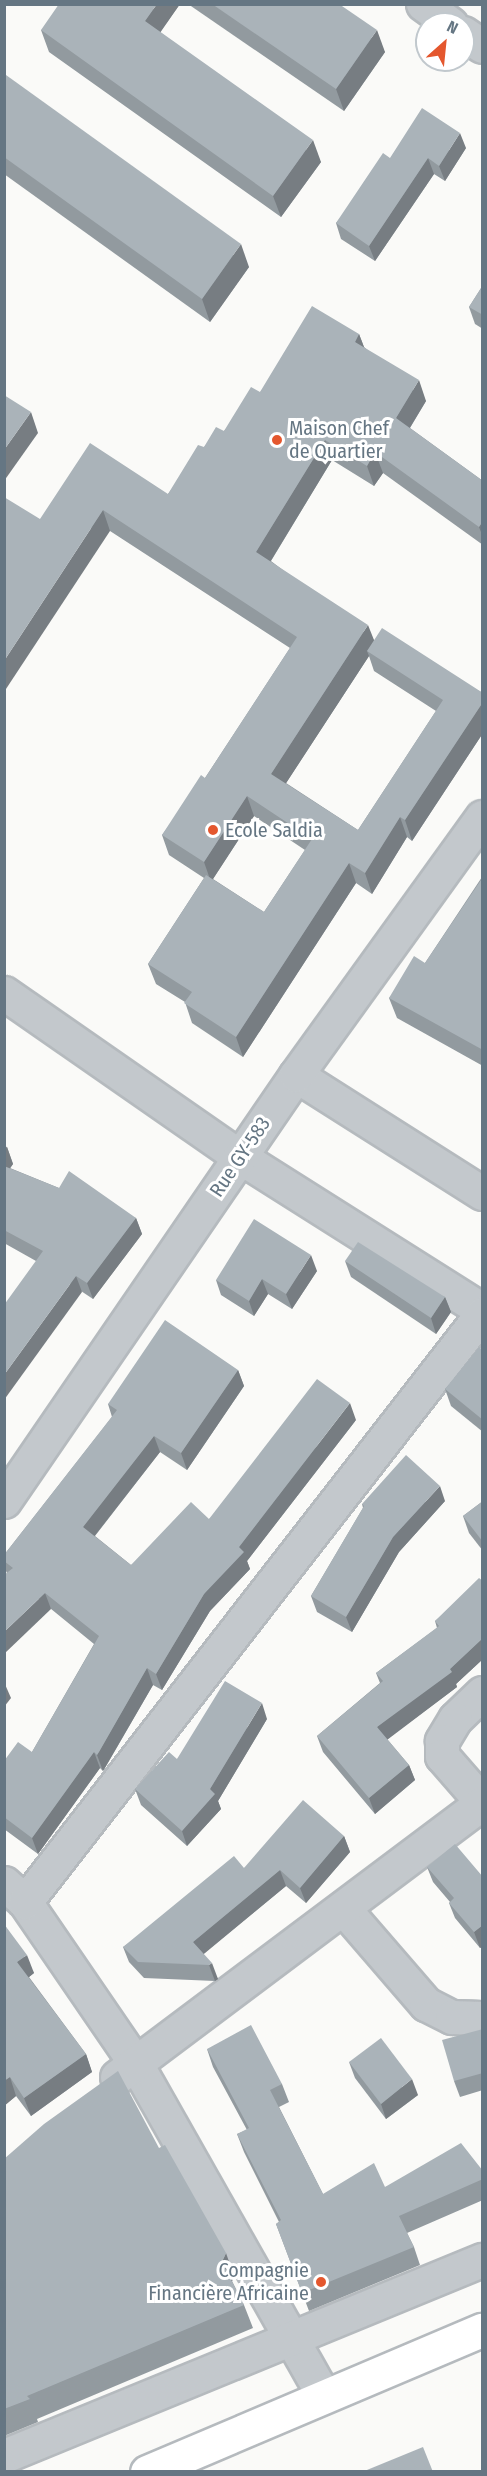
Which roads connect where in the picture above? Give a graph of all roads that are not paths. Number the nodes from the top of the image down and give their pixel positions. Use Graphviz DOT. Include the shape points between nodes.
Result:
graph roads {
  1 [pos="483,817"];
  2 [pos="471,857"];
  3 [pos="8,1002"];
  4 [pos="296,1075"];
  5 [pos="240,1157"];
  6 [pos="483,1193"];
  7 [pos="483,1312"];
  8 [pos="4,1501"];
  9 [pos="483,1693"];
  10 [pos="483,1802"];
  11 [pos="15,1893"];
  12 [pos="343,1908"];
  13 [pos="483,2018"];
  14 [pos="136,2064"];
  15 [pos="89,2098"];
  16 [pos="483,2260"];
  17 [pos="483,2330"];
  18 [pos="291,2339"];
  19 [pos="323,2396"];
  20 [pos="4,2456"];
  21 [pos="147,2472"];
  1 -- 2 [label="street, Rue GY-583"];
  2 -- 4 [label="street, Rue GY-583"];
  3 -- 5 [label="street"];
  4 -- 5 [label="street, Rue GY-583"];
  4 -- 6 [label="street"];
  5 -- 7 [label="street"];
  5 -- 8 [label="street, Rue GY-583"];
  7 -- 11 [label="street"];
  9 -- 10 [label="street" via="455,1719 442,1741 442,1756"];
  10 -- 12 [label="street"];
  11 -- 14 [label="street"];
  12 -- 13 [label="street" via="426,2004 452,2017"];
  12 -- 14 [label="street"];
  14 -- 15 [label="street"];
  14 -- 18 [label="street"];
  16 -- 18 [label="street"];
  17 -- 19 [label="main road"];
  18 -- 19 [label="street"];
  18 -- 20 [label="street"];
  19 -- 21 [label="main road"];
}
